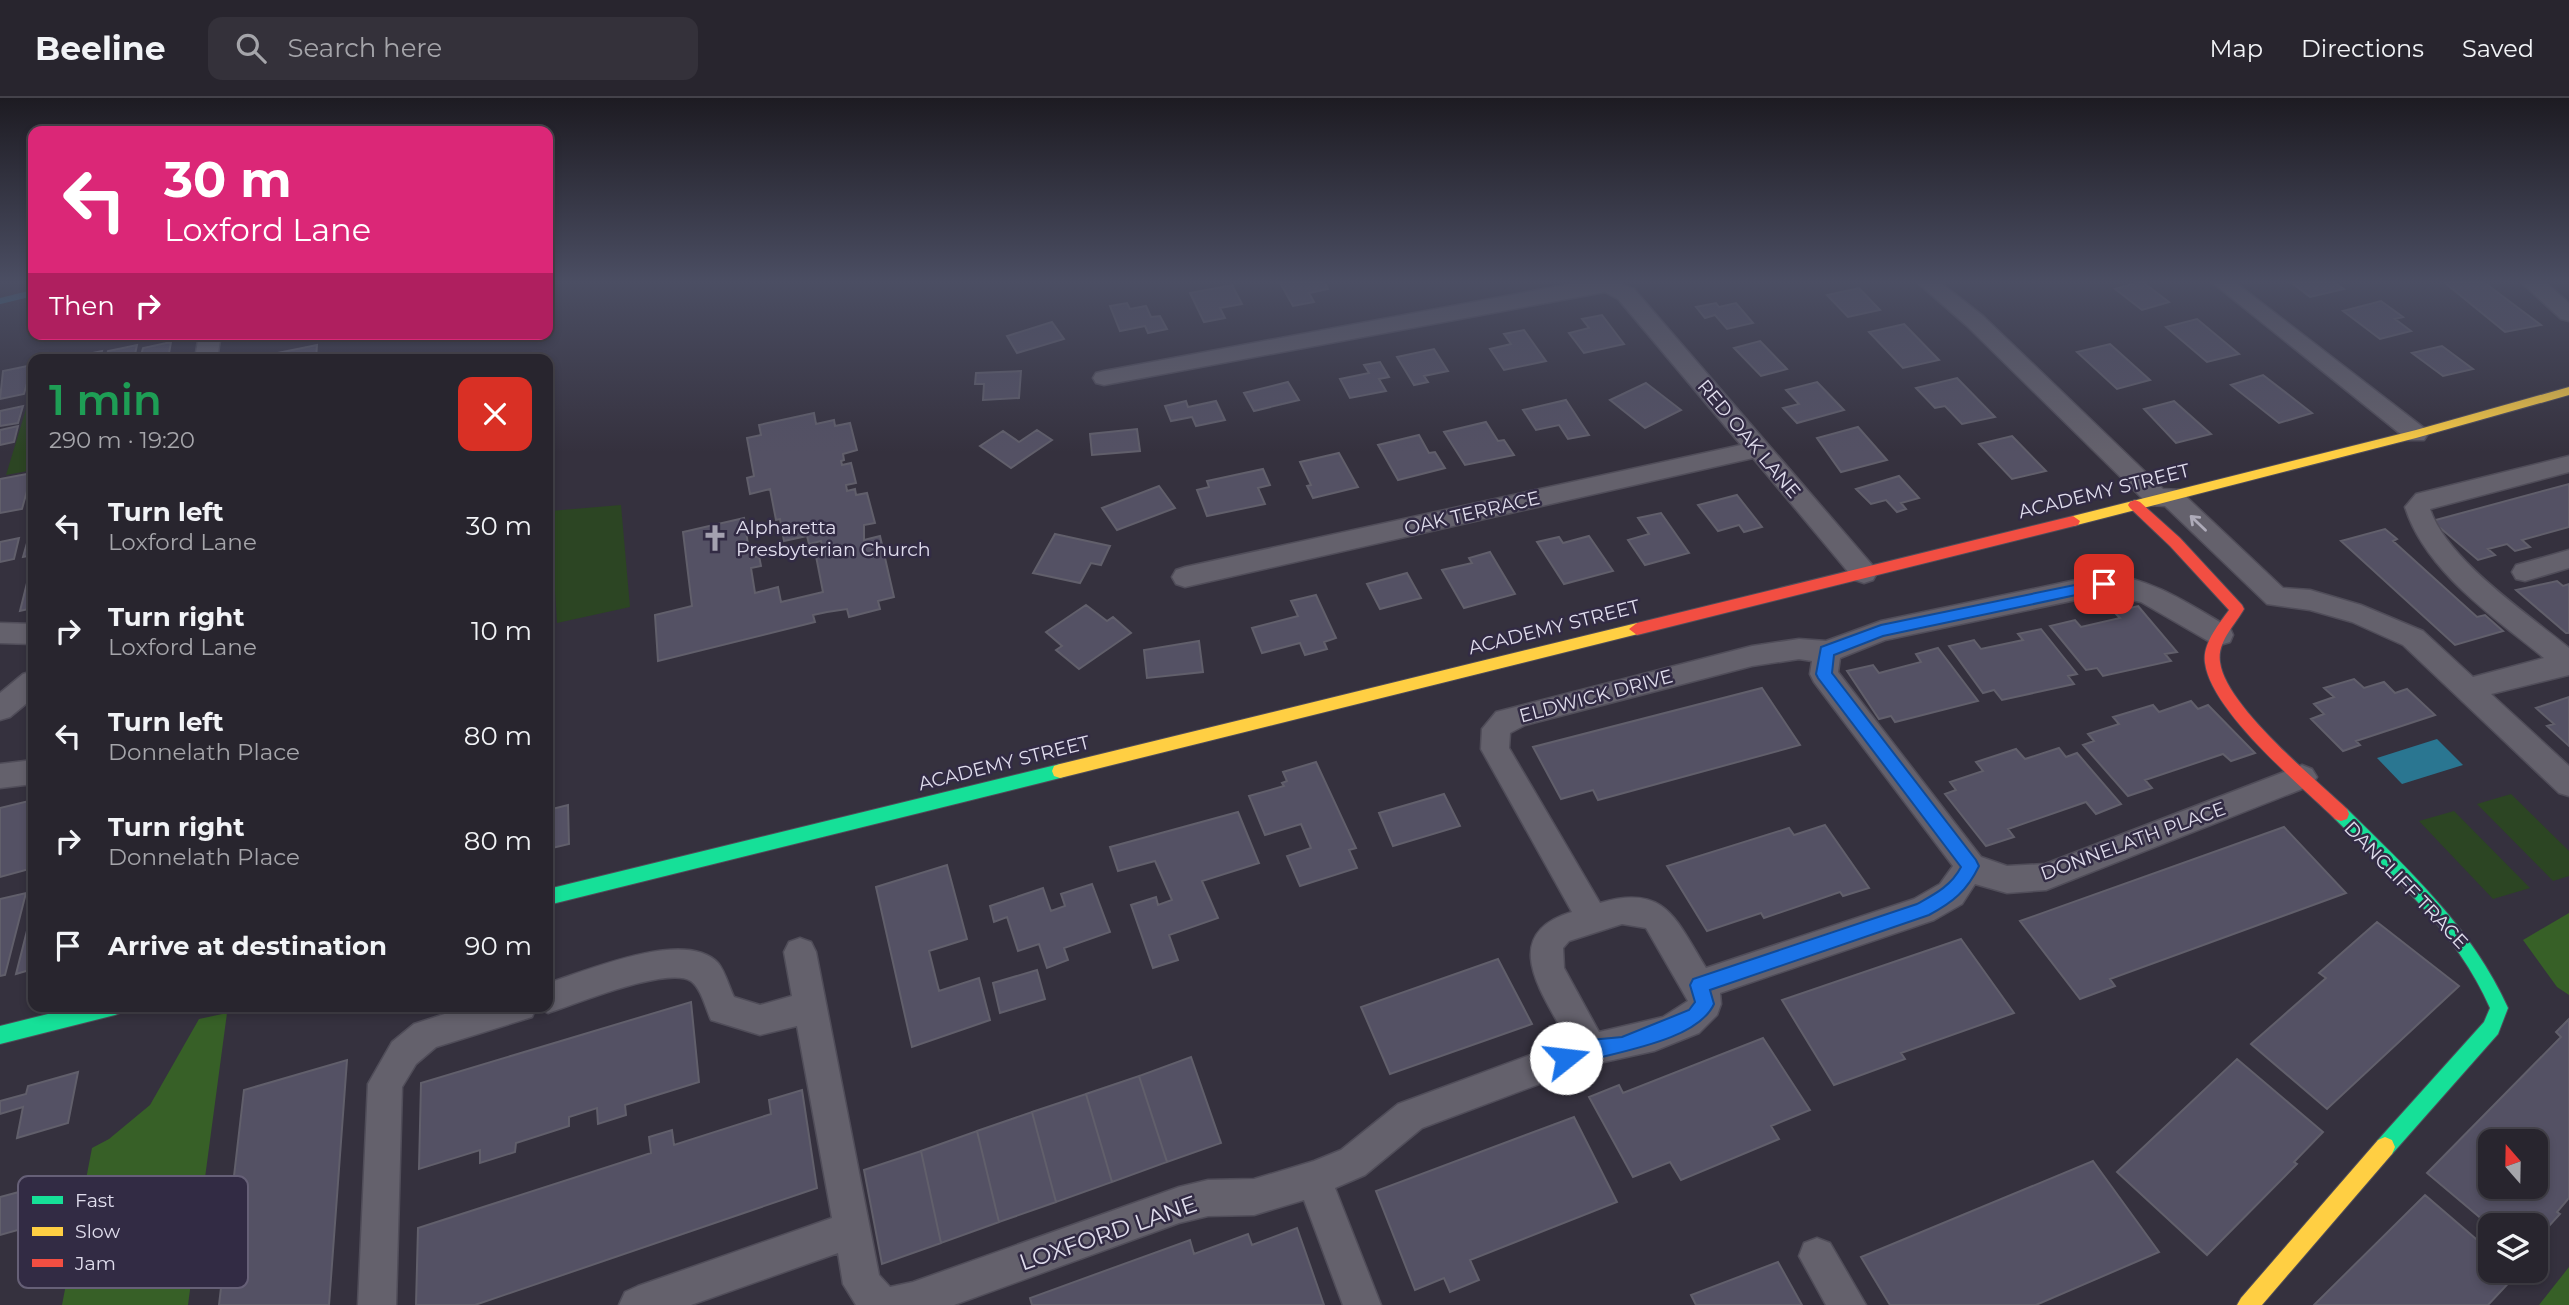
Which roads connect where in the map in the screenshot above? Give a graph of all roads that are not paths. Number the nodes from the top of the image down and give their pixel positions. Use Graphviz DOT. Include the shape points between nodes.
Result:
graph roads {
  1 [pos="1308,339"];
  2 [pos="1665,339"];
  3 [pos="1995,339"];
  4 [pos="2295,339"];
  5 [pos="1104,378"];
  6 [pos="2569,391"];
  7 [pos="2416,433"];
  8 [pos="1758,449"];
  9 [pos="2569,464"];
  10 [pos="2164,497"];
  11 [pos="2135,505"];
  12 [pos="2139,535"];
  13 [pos="1986,543"];
  14 [pos="2181,548"];
  15 [pos="2012,551"];
  16 [pos="2569,559"];
  17 [pos="2525,572"];
  18 [pos="1864,573"];
  19 [pos="1185,577"];
  20 [pos="0,633"];
  21 [pos="28,634"];
  22 [pos="2220,635"];
  23 [pos="1827,652"];
  24 [pos="2568,663"];
  25 [pos="28,686"];
  26 [pos="2468,689"];
  27 [pos="0,709"];
  28 [pos="28,773"];
  29 [pos="0,776"];
  30 [pos="2302,777"];
  31 [pos="2569,784"];
  32 [pos="1970,866"];
  33 [pos="553,896"];
  34 [pos="1592,918"];
  35 [pos="800,952"];
  36 [pos="1699,985"];
  37 [pos="553,996"];
  38 [pos="810,1007"];
  39 [pos="91,1012"];
  40 [pos="501,1012"];
  41 [pos="0,1035"];
  42 [pos="1590,1049"];
  43 [pos="1314,1179"];
  44 [pos="853,1229"];
  45 [pos="1817,1256"];
  46 [pos="377,1305"];
  47 [pos="638,1305"];
  48 [pos="882,1305"];
  49 [pos="891,1305"];
  50 [pos="1362,1305"];
  51 [pos="1847,1305"];
  52 [pos="2248,1305"];
  1 -- 5 [label="street, RED OAK LANE"];
  2 -- 8 [label="street, RED OAK LANE"];
  3 -- 10 [label="street"];
  4 -- 7 [label="street"];
  6 -- 7 [label="street, ACADEMY STREET"];
  7 -- 10 [label="street, ACADEMY STREET"];
  8 -- 18 [label="street, RED OAK LANE"];
  8 -- 19 [label="street, OAK TERRACE"];
  9 -- 24 [label="street" via="2425,500 2417,507 2417,518 2442,554"];
  10 -- 11 [label="street, ACADEMY STREET"];
  26 -- 10 [label="street, one-way" via="2413,638 2395,628 2310,600 2276,597"];
  11 -- 13 [label="street, ACADEMY STREET"];
  11 -- 14 [label="street, DANCLIFF TRACE"];
  12 -- 14 [label="street"];
  13 -- 15 [label="street"];
  13 -- 18 [label="street, ACADEMY STREET"];
  14 -- 22 [label="street, DANCLIFF TRACE" via="2237,609"];
  16 -- 17 [label="street"];
  18 -- 33 [label="street, ACADEMY STREET"];
  20 -- 21 [label="street"];
  22 -- 23 [label="street" via="2141,590 2104,584 1881,631"];
  22 -- 30 [label="street, DANCLIFF TRACE" via="2211,665 2219,685"];
  23 -- 32 [label="street, DONNELATH PLACE" via="1824,674"];
  23 -- 34 [label="street, ELDWICK DRIVE" via="1799,649 1752,656 1525,714 1496,729 1495,749"];
  24 -- 26 [label="street"];
  25 -- 27 [label="street"];
  26 -- 31 [label="street"];
  28 -- 29 [label="street"];
  30 -- 32 [label="street, DONNELATH PLACE" via="2046,877 1991,879"];
  30 -- 52 [label="street, DANCLIFF TRACE" via="2452,929 2477,961 2499,1009 2491,1028"];
  32 -- 36 [label="street" via="1951,894 1923,910"];
  34 -- 36 [label="street" via="1622,910 1657,918"];
  34 -- 42 [label="street" via="1558,930 1546,943 1545,959"];
  35 -- 38 [label="street"];
  36 -- 42 [label="street, LOXFORD LANE" via="1705,1004 1696,1016 1622,1046"];
  37 -- 38 [label="street" via="652,966 685,962 706,973 723,1009 760,1020"];
  38 -- 44 [label="street"];
  39 -- 41 [label="street"];
  40 -- 46 [label="street" via="426,1035 404,1053 385,1084"];
  42 -- 43 [label="street, LOXFORD LANE" via="1410,1116 1353,1163"];
  43 -- 49 [label="street, LOXFORD LANE" via="1254,1197 1208,1198 1179,1205 997,1272"];
  43 -- 50 [label="street"];
  44 -- 47 [label="street"];
  44 -- 48 [label="street" via="862,1284"];
  45 -- 51 [label="street"];
}
